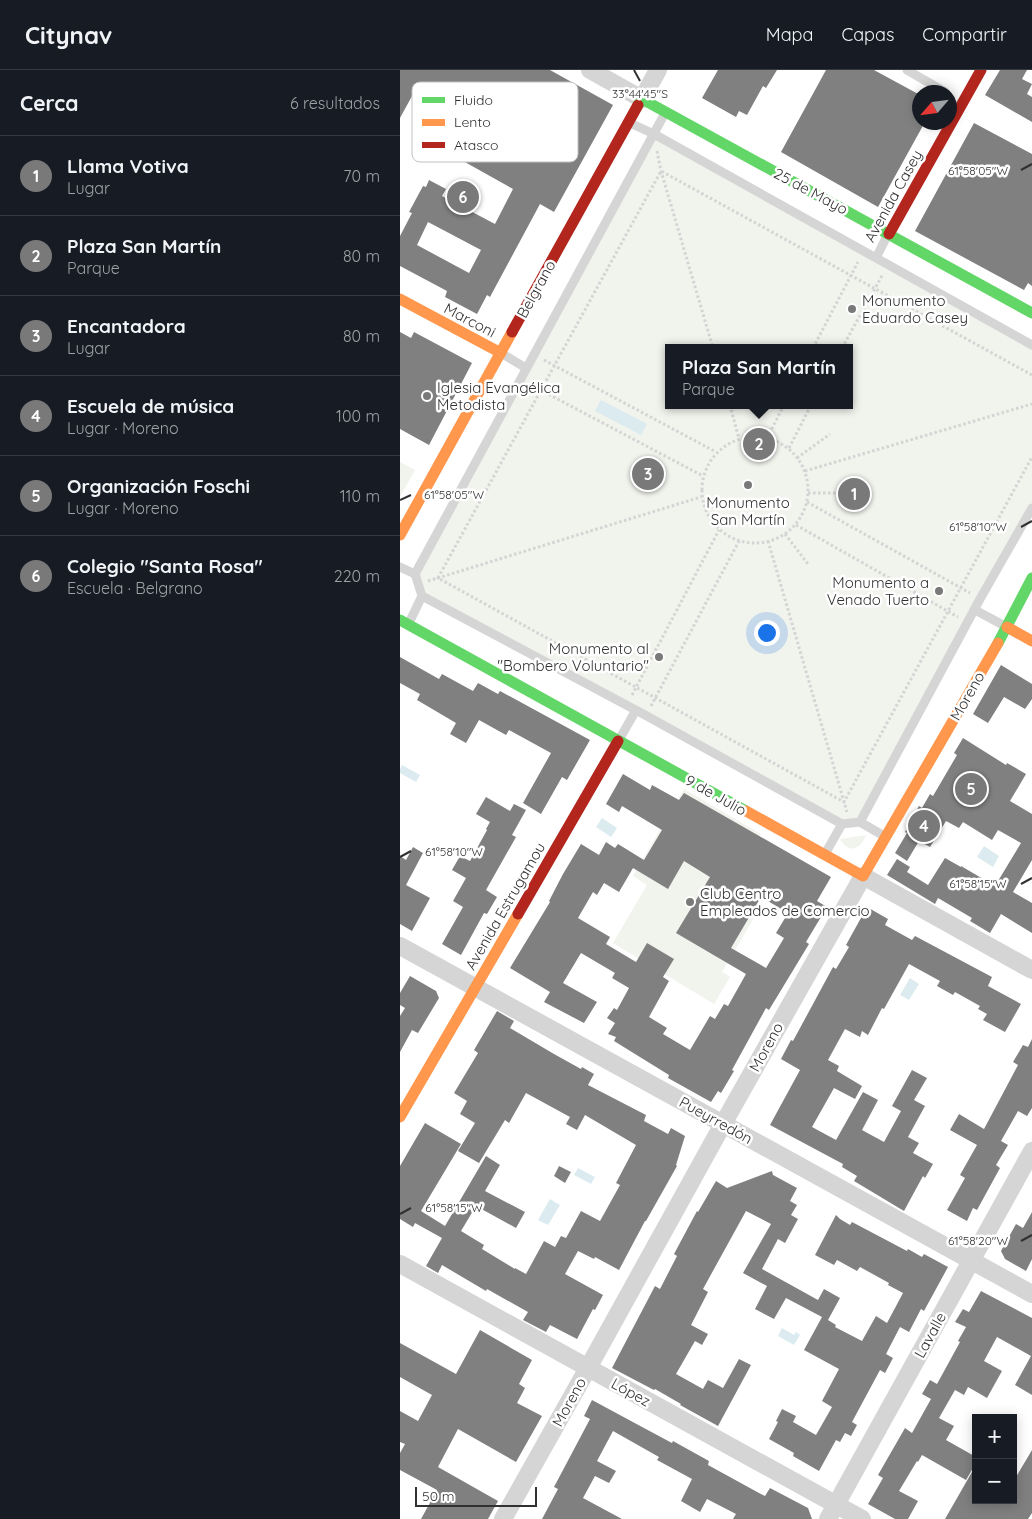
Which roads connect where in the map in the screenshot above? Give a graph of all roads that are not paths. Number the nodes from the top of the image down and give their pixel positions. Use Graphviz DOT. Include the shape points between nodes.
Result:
graph roads {
  1 [pos="590,70"];
  2 [pos="658,70"];
  3 [pos="907,70"];
  4 [pos="982,70"];
  5 [pos="922,74"];
  6 [pos="936,85"];
  7 [pos="642,99"];
  8 [pos="957,99"];
  9 [pos="963,103"];
  10 [pos="665,112"];
  11 [pos="629,122"];
  12 [pos="654,134"];
  13 [pos="889,234"];
  14 [pos="876,258"];
  15 [pos="400,299"];
  16 [pos="1032,313"];
  17 [pos="1032,345"];
  18 [pos="501,354"];
  19 [pos="526,368"];
  20 [pos="1032,508"];
  21 [pos="400,535"];
  22 [pos="400,567"];
  23 [pos="415,574"];
  24 [pos="1032,578"];
  25 [pos="422,596"];
  26 [pos="974,610"];
  27 [pos="404,622"];
  28 [pos="1007,626"];
  29 [pos="1032,641"];
  30 [pos="636,710"];
  31 [pos="618,741"];
  32 [pos="851,823"];
  33 [pos="885,837"];
  34 [pos="825,854"];
  35 [pos="863,876"];
  36 [pos="400,946"];
  37 [pos="1032,970"];
  38 [pos="475,988"];
  39 [pos="400,1117"];
  40 [pos="723,1124"];
  41 [pos="1032,1151"];
  42 [pos="971,1260"];
  43 [pos="400,1264"];
  44 [pos="1032,1294"];
  45 [pos="588,1368"];
  46 [pos="832,1512"];
  47 [pos="503,1519"];
  48 [pos="862,1519"];
  1 -- 7 [label="street, 25 de Mayo"];
  2 -- 7 [label="street, Belgrano"];
  3 -- 5 [label="lane"];
  4 -- 9 [label="main road, Avenida Casey"];
  5 -- 6 [label="lane"];
  7 -- 10 [label="main road, 25 de Mayo"];
  7 -- 11 [label="main road, Belgrano"];
  8 -- 9 [label="lane"];
  9 -- 13 [label="main road, Avenida Casey"];
  10 -- 12 [label="lane"];
  10 -- 13 [label="main road, 25 de Mayo"];
  11 -- 12 [label="lane"];
  11 -- 18 [label="main road, Belgrano"];
  12 -- 14 [label="lane"];
  12 -- 19 [label="lane"];
  13 -- 14 [label="lane, Avenida Casey"];
  13 -- 16 [label="main road, 25 de Mayo"];
  14 -- 17 [label="lane"];
  15 -- 18 [label="main road, Marconi"];
  18 -- 19 [label="lane, Marconi"];
  18 -- 21 [label="main road, Belgrano"];
  19 -- 23 [label="lane"];
  20 -- 26 [label="lane"];
  22 -- 23 [label="lane"];
  23 -- 25 [label="lane"];
  24 -- 28 [label="main road, Moreno"];
  25 -- 27 [label="lane"];
  25 -- 30 [label="lane"];
  26 -- 28 [label="lane"];
  26 -- 32 [label="lane"];
  27 -- 31 [label="main road, 9 de Julio"];
  28 -- 29 [label="main road"];
  28 -- 33 [label="main road, Moreno"];
  30 -- 31 [label="lane, Avenida Estrugamou"];
  30 -- 32 [label="lane"];
  31 -- 34 [label="main road, 9 de Julio"];
  31 -- 38 [label="main road, Avenida Estrugamou"];
  32 -- 33 [label="lane"];
  32 -- 34 [label="lane"];
  33 -- 35 [label="main road, Moreno"];
  34 -- 35 [label="main road, 9 de Julio"];
  35 -- 37 [label="street, 9 de Julio"];
  35 -- 40 [label="street, Moreno"];
  36 -- 38 [label="street, Pueyrredón"];
  38 -- 39 [label="main road, Avenida Estrugamou"];
  38 -- 40 [label="street, Pueyrredón"];
  40 -- 42 [label="street, Pueyrredón"];
  40 -- 45 [label="street, Moreno"];
  41 -- 42 [label="street, Lavalle"];
  42 -- 44 [label="street, Pueyrredón"];
  42 -- 46 [label="street, Lavalle"];
  43 -- 45 [label="street, López"];
  45 -- 46 [label="street, López"];
  45 -- 47 [label="street, Moreno"];
  46 -- 48 [label="street, López"];
}
